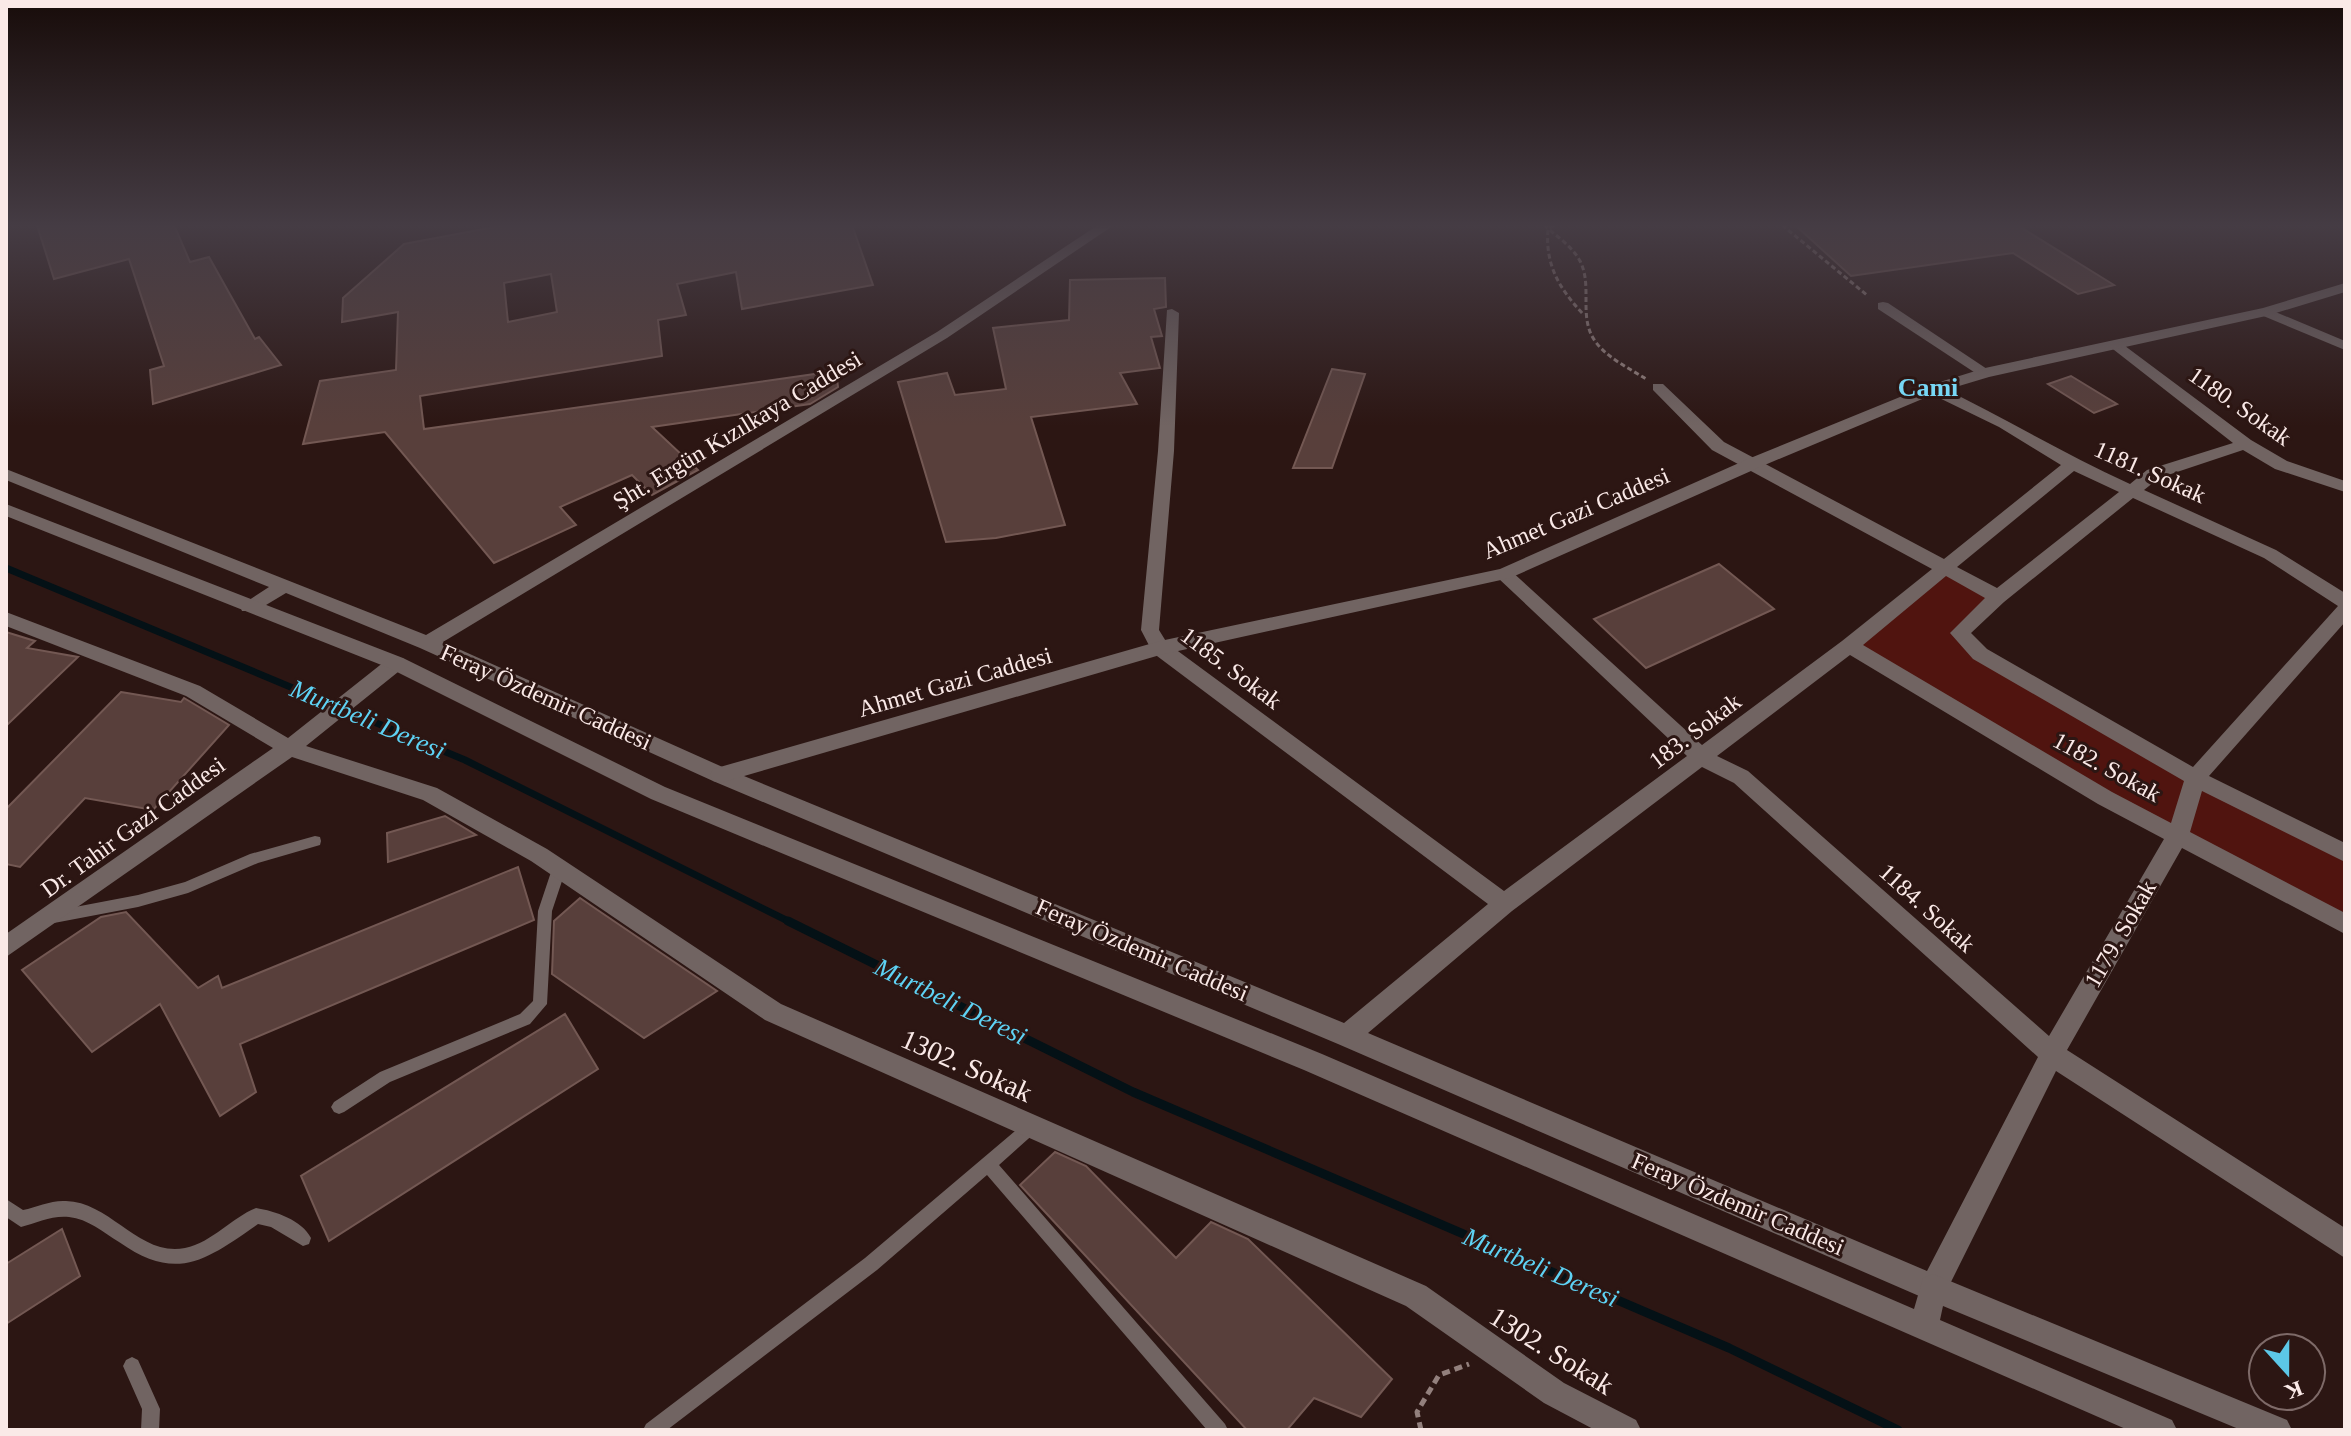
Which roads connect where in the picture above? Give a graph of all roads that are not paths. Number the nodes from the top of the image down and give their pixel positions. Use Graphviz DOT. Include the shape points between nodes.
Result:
graph roads {
  1 [pos="1007,292"];
  2 [pos="2329,292"];
  3 [pos="1883,306"];
  4 [pos="2266,312"];
  5 [pos="1172,313"];
  6 [pos="2116,346"];
  7 [pos="2345,346"];
  8 [pos="1985,373"];
  9 [pos="1658,387"];
  10 [pos="1933,389"];
  11 [pos="2245,444"];
  12 [pos="1754,463"];
  13 [pos="2072,464"];
  14 [pos="6,474"];
  15 [pos="2345,487"];
  16 [pos="2132,491"];
  17 [pos="6,510"];
  18 [pos="1943,567"];
  19 [pos="1504,574"];
  20 [pos="284,586"];
  21 [pos="1998,597"];
  22 [pos="2345,602"];
  23 [pos="249,606"];
  24 [pos="2345,610"];
  25 [pos="6,619"];
  26 [pos="427,643"];
  27 [pos="1849,646"];
  28 [pos="1160,648"];
  29 [pos="396,663"];
  30 [pos="289,748"];
  31 [pos="1703,758"];
  32 [pos="720,775"];
  33 [pos="2195,778"];
  34 [pos="2178,835"];
  35 [pos="315,841"];
  36 [pos="2345,853"];
  37 [pos="559,869"];
  38 [pos="1504,904"];
  39 [pos="52,917"];
  40 [pos="2345,924"];
  41 [pos="6,933"];
  42 [pos="6,947"];
  43 [pos="1347,1036"];
  44 [pos="2052,1054"];
  45 [pos="339,1107"];
  46 [pos="1032,1126"];
  47 [pos="989,1165"];
  48 [pos="6,1207"];
  49 [pos="303,1238"];
  50 [pos="2345,1244"];
  51 [pos="1933,1288"];
  52 [pos="1924,1327"];
  53 [pos="132,1366"];
  54 [pos="150,1430"];
  55 [pos="652,1430"];
  56 [pos="1219,1430"];
  57 [pos="1626,1430"];
  58 [pos="2162,1430"];
  59 [pos="2277,1430"];
  1 -- 26 [label="street, Şht. Ergün Kızılkaya Caddesi"];
  2 -- 4 [label="street, Ahmet Gazi Caddesi"];
  3 -- 8 [label="street"];
  4 -- 6 [label="street, Ahmet Gazi Caddesi"];
  4 -- 7 [label="street"];
  5 -- 28 [label="street, 1185. Sokak" via="1150,630"];
  6 -- 8 [label="street, Ahmet Gazi Caddesi"];
  6 -- 11 [label="street, 1180. Sokak"];
  8 -- 10 [label="street, Ahmet Gazi Caddesi"];
  9 -- 12 [label="street" via="1718,446"];
  10 -- 12 [label="street, Ahmet Gazi Caddesi"];
  10 -- 13 [label="street, 1181. Sokak"];
  11 -- 15 [label="street, 1180. Sokak" via="2281,465"];
  11 -- 16 [label="street" via="2153,474"];
  12 -- 18 [label="street"];
  12 -- 19 [label="street, Ahmet Gazi Caddesi"];
  13 -- 16 [label="street, 1181. Sokak"];
  13 -- 18 [label="street, 183. Sokak"];
  14 -- 20 [label="street, Feray Özdemir Caddesi"];
  16 -- 21 [label="street"];
  16 -- 22 [label="street, 1181. Sokak" via="2270,554"];
  17 -- 23 [label="street"];
  18 -- 21 [label="street"];
  18 -- 27 [label="street, 183. Sokak"];
  19 -- 28 [label="street, Ahmet Gazi Caddesi"];
  19 -- 31 [label="street, 1184. Sokak"];
  20 -- 23 [label="street"];
  20 -- 26 [label="street, Feray Özdemir Caddesi"];
  21 -- 33 [label="street" via="1959,633 1965,642"];
  23 -- 29 [label="street"];
  24 -- 33 [label="street, 1179. Sokak"];
  25 -- 30 [label="street, 1302. Sokak" via="193,691"];
  26 -- 32 [label="street, Feray Özdemir Caddesi"];
  27 -- 31 [label="street, 183. Sokak"];
  27 -- 34 [label="street, 1182. Sokak" via="2105,798"];
  28 -- 32 [label="street, Ahmet Gazi Caddesi"];
  28 -- 38 [label="street, 1185. Sokak"];
  29 -- 30 [label="street, Dr. Tahir Gazi Caddesi"];
  29 -- 52 [label="street" via="658,793 1313,1062"];
  30 -- 37 [label="street, 1302. Sokak" via="430,794"];
  30 -- 39 [label="street, Dr. Tahir Gazi Caddesi"];
  31 -- 38 [label="street, 183. Sokak"];
  31 -- 44 [label="street, 1184. Sokak" via="1741,777"];
  32 -- 43 [label="street, Feray Özdemir Caddesi"];
  33 -- 34 [label="street, 1179. Sokak"];
  33 -- 36 [label="street"];
  34 -- 40 [label="street, 1182. Sokak"];
  34 -- 44 [label="street, 1179. Sokak"];
  35 -- 39 [label="lane" via="138,901"];
  37 -- 45 [label="lane" via="545,911 540,1004 525,1019 385,1077"];
  37 -- 46 [label="street, 1302. Sokak" via="773,1012"];
  38 -- 43 [label="street, 183. Sokak"];
  39 -- 41 [label="lane"];
  39 -- 42 [label="street, Dr. Tahir Gazi Caddesi"];
  43 -- 51 [label="street, Feray Özdemir Caddesi"];
  44 -- 50 [label="street, 1184. Sokak"];
  44 -- 51 [label="street, 1179. Sokak"];
  46 -- 47 [label="lane"];
  46 -- 57 [label="street, 1302. Sokak" via="1416,1296 1554,1393"];
  47 -- 55 [label="lane" via="871,1264"];
  47 -- 56 [label="lane"];
  48 -- 49 [label="lane" via="21,1219 68,1209 119,1230 139,1249 176,1258 208,1247 256,1216 274,1219"];
  51 -- 52 [label="street, 1179. Sokak"];
  51 -- 59 [label="street, Feray Özdemir Caddesi"];
  52 -- 58 [label="street"];
  53 -- 54 [label="lane" via="151,1409"];
}
